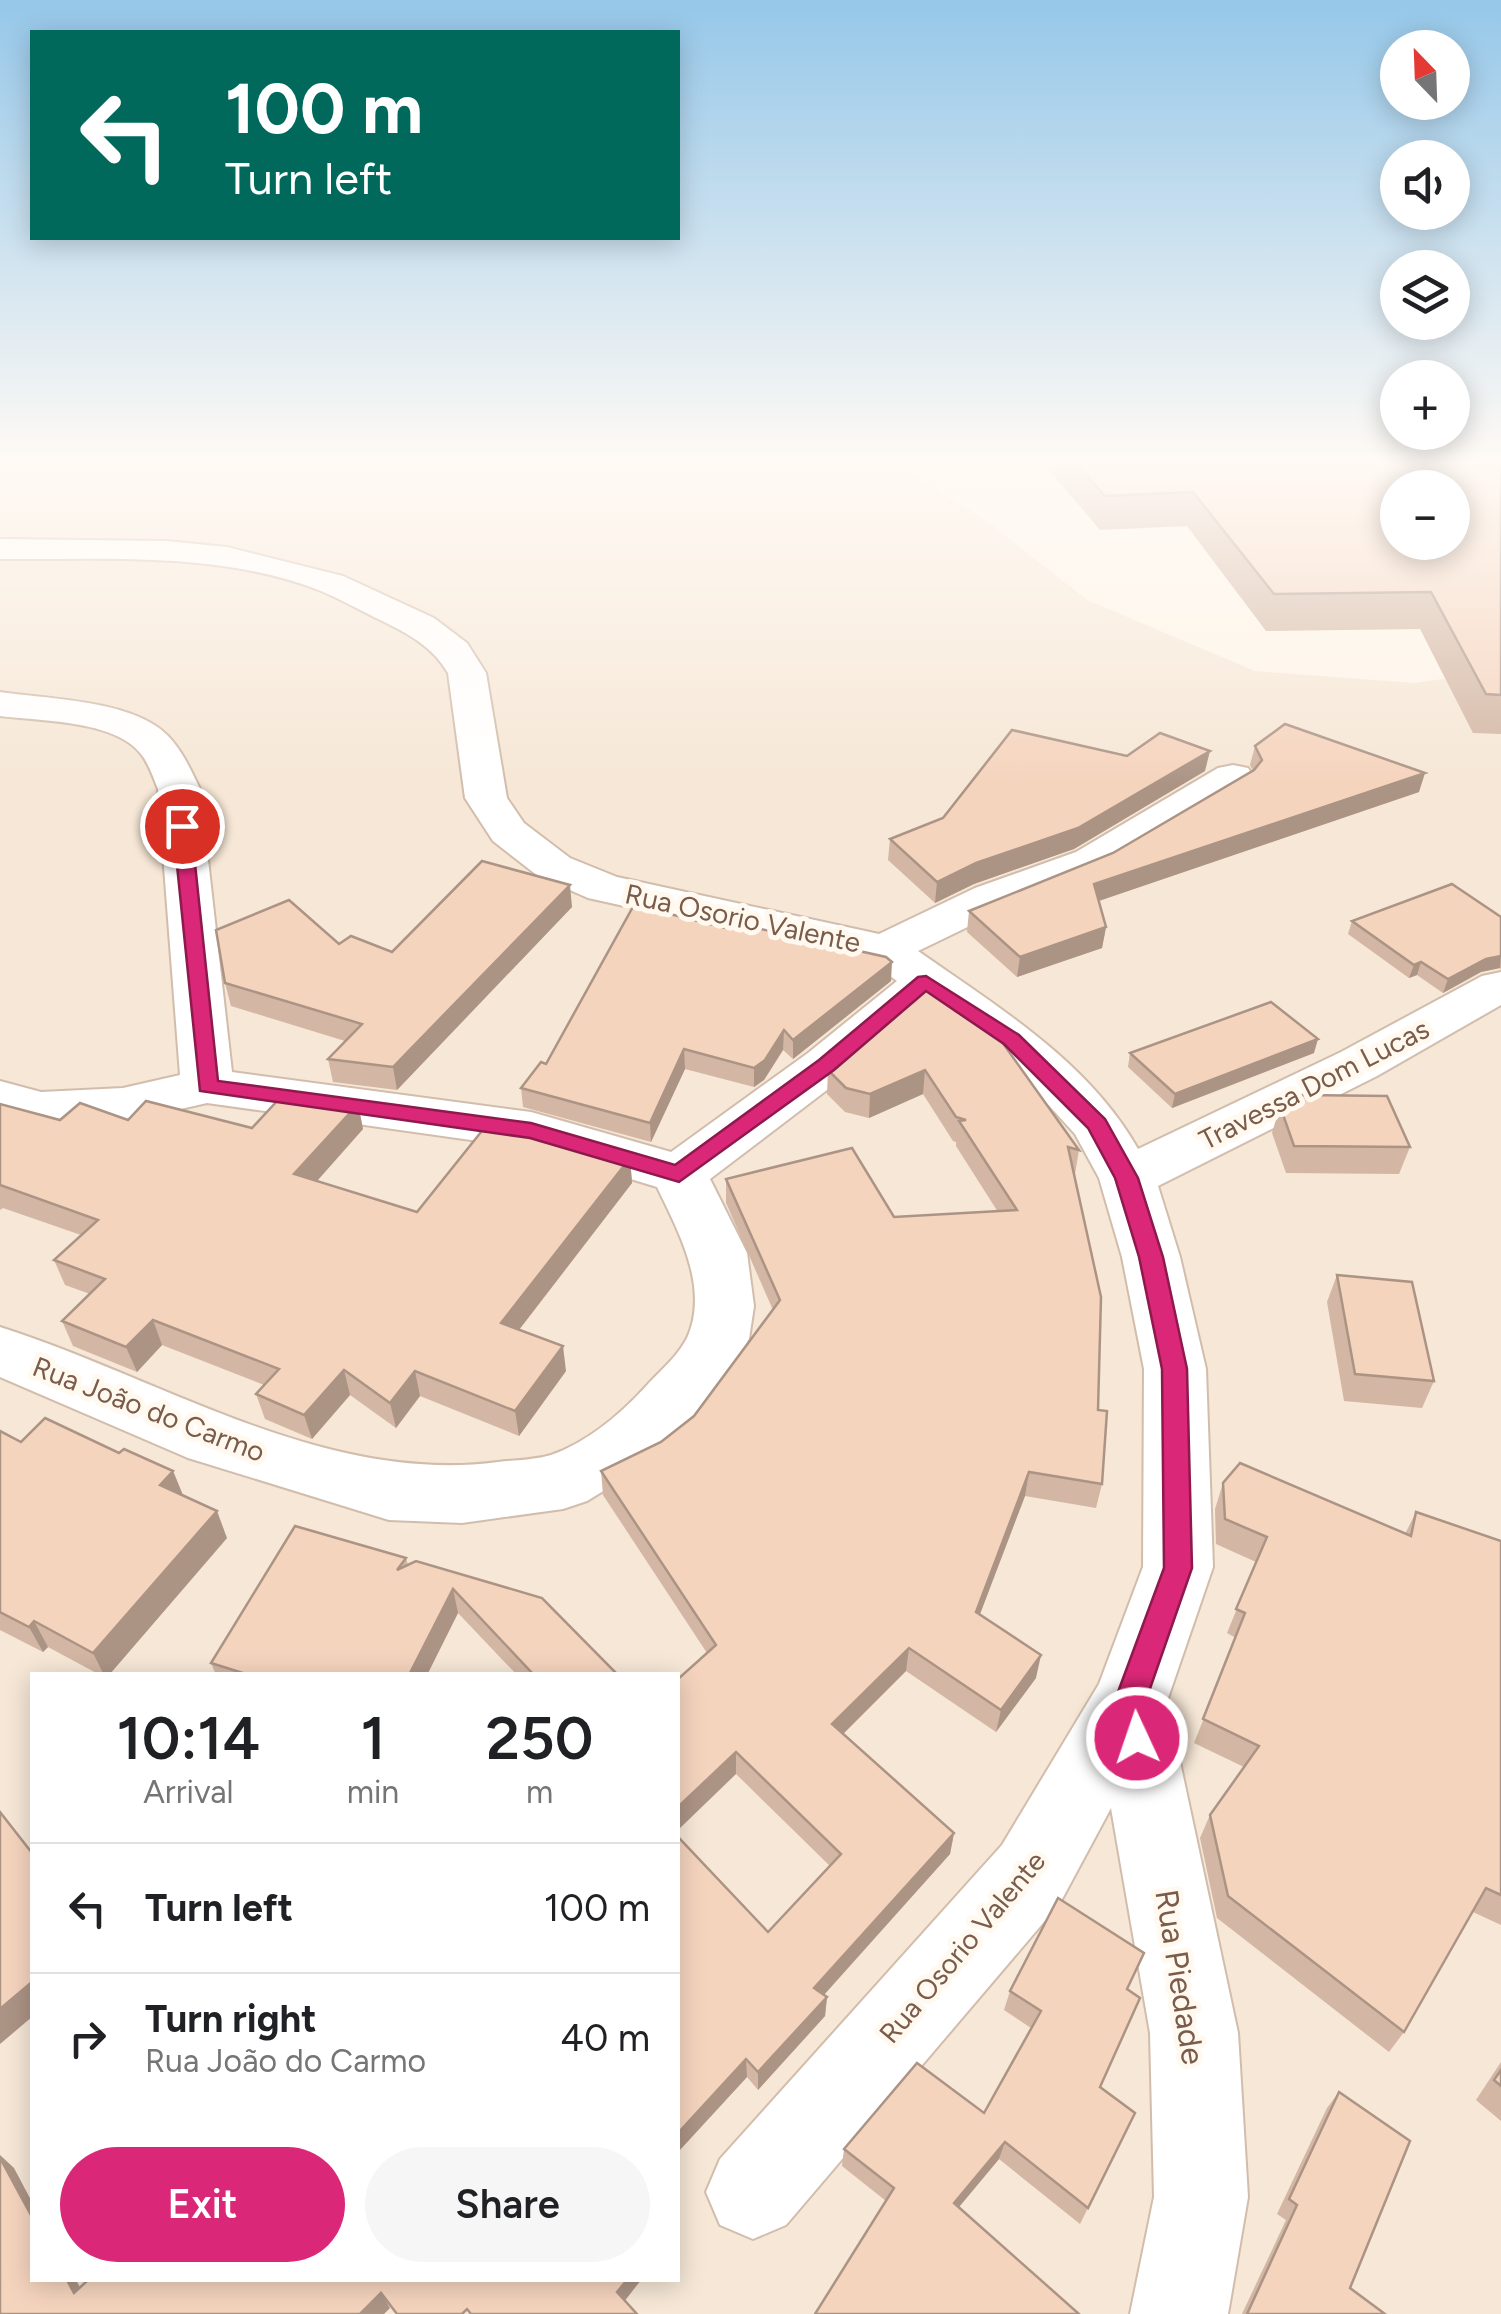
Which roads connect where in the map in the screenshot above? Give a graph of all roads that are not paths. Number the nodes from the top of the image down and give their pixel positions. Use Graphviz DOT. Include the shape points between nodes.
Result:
graph roads {
  1 [pos="271,568"];
  2 [pos="0,704"];
  3 [pos="1233,778"];
  4 [pos="905,965"];
  5 [pos="1499,986"];
  6 [pos="207,1086"];
  7 [pos="0,1098"];
  8 [pos="679,1174"];
  9 [pos="1127,1178"];
  10 [pos="0,1351"];
  11 [pos="1130,1700"];
  12 [pos="753,2192"];
  13 [pos="1178,2314"];
  1 -- 4 [label="street, Rua Osorio Valente" via="363,597 454,651 472,696 486,798 508,832 554,867 604,888"];
  2 -- 6 [label="street" via="108,721 148,738 168,763 178,789"];
  3 -- 4 [label="street" via="1092,861 991,898"];
  4 -- 8 [label="street" via="826,1065"];
  4 -- 9 [label="street, Rua Osorio Valente" via="1050,1075 1097,1124"];
  5 -- 9 [label="street, Travessa Dom Lucas" via="1359,1064"];
  6 -- 7 [label="street" via="123,1105 40,1110"];
  6 -- 8 [label="street" via="531,1130"];
  8 -- 10 [label="street, Rua João do Carmo" via="718,1253 724,1306 718,1340 644,1433 562,1481 462,1496 389,1492 211,1439"];
  9 -- 11 [label="street, Rua Osorio Valente" via="1174,1369 1178,1568"];
  11 -- 12 [label="street, Rua Osorio Valente" via="1031,1874"];
  11 -- 13 [label="street, Rua Piedade" via="1194,2033 1200,2198"];
}
